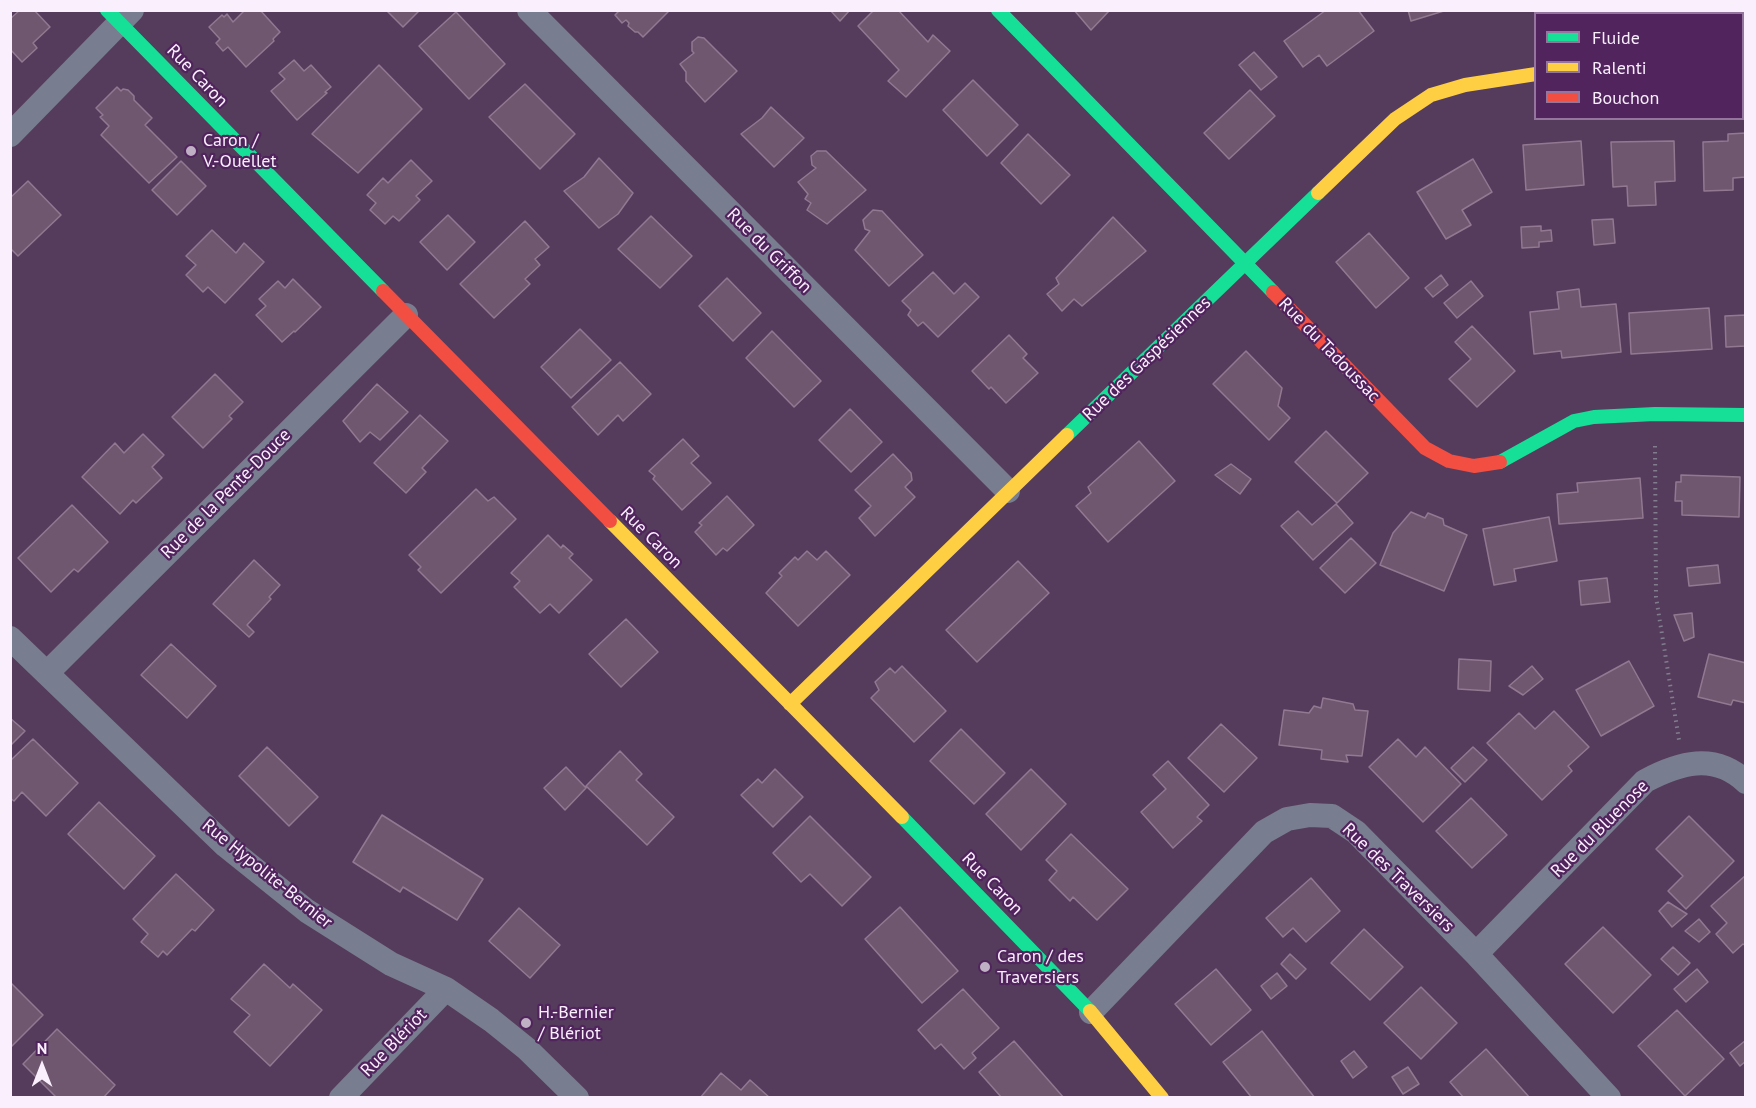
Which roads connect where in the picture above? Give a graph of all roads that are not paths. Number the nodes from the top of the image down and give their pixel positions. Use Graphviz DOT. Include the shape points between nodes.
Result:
graph roads {
  1 [pos="529,10"];
  2 [pos="998,10"];
  3 [pos="119,15"];
  4 [pos="1534,74"];
  5 [pos="10,135"];
  6 [pos="1246,264"];
  7 [pos="406,315"];
  8 [pos="1746,416"];
  9 [pos="1008,491"];
  10 [pos="10,638"];
  11 [pos="46,673"];
  12 [pos="790,704"];
  13 [pos="1746,782"];
  14 [pos="1476,954"];
  15 [pos="446,989"];
  16 [pos="1091,1012"];
  17 [pos="341,1098"];
  18 [pos="577,1098"];
  19 [pos="1162,1098"];
  20 [pos="1609,1098"];
  1 -- 9 [label="street, Rue du Griffon"];
  2 -- 6 [label="street, Rue du Tadoussac"];
  3 -- 5 [label="street"];
  3 -- 7 [label="street, Rue Caron"];
  4 -- 6 [label="street, Rue des Gaspésiennes" via="1431,94 1395,119"];
  6 -- 8 [label="street, Rue du Tadoussac" via="1425,448 1449,461 1474,466 1502,462 1574,421 1594,417"];
  6 -- 9 [label="street, Rue des Gaspésiennes"];
  7 -- 11 [label="street, Rue de la Pente-Douce"];
  7 -- 12 [label="street, Rue Caron"];
  9 -- 12 [label="street, Rue des Gaspésiennes"];
  10 -- 11 [label="street, Rue Hypolite-Bernier"];
  11 -- 15 [label="street, Rue Hypolite-Bernier" via="226,846 298,904 391,964"];
  12 -- 16 [label="street, Rue Caron"];
  13 -- 14 [label="street, Rue du Bluenose" via="1735,772 1707,763 1683,764 1645,781"];
  14 -- 16 [label="street, Rue des Traversiers" via="1356,832 1332,816 1310,815 1287,819 1264,832"];
  14 -- 20 [label="street, Rue des Traversiers"];
  15 -- 17 [label="street, Rue Blériot"];
  15 -- 18 [label="street, Rue Hypolite-Bernier" via="527,1049"];
  16 -- 19 [label="street, Rue Caron"];
}
